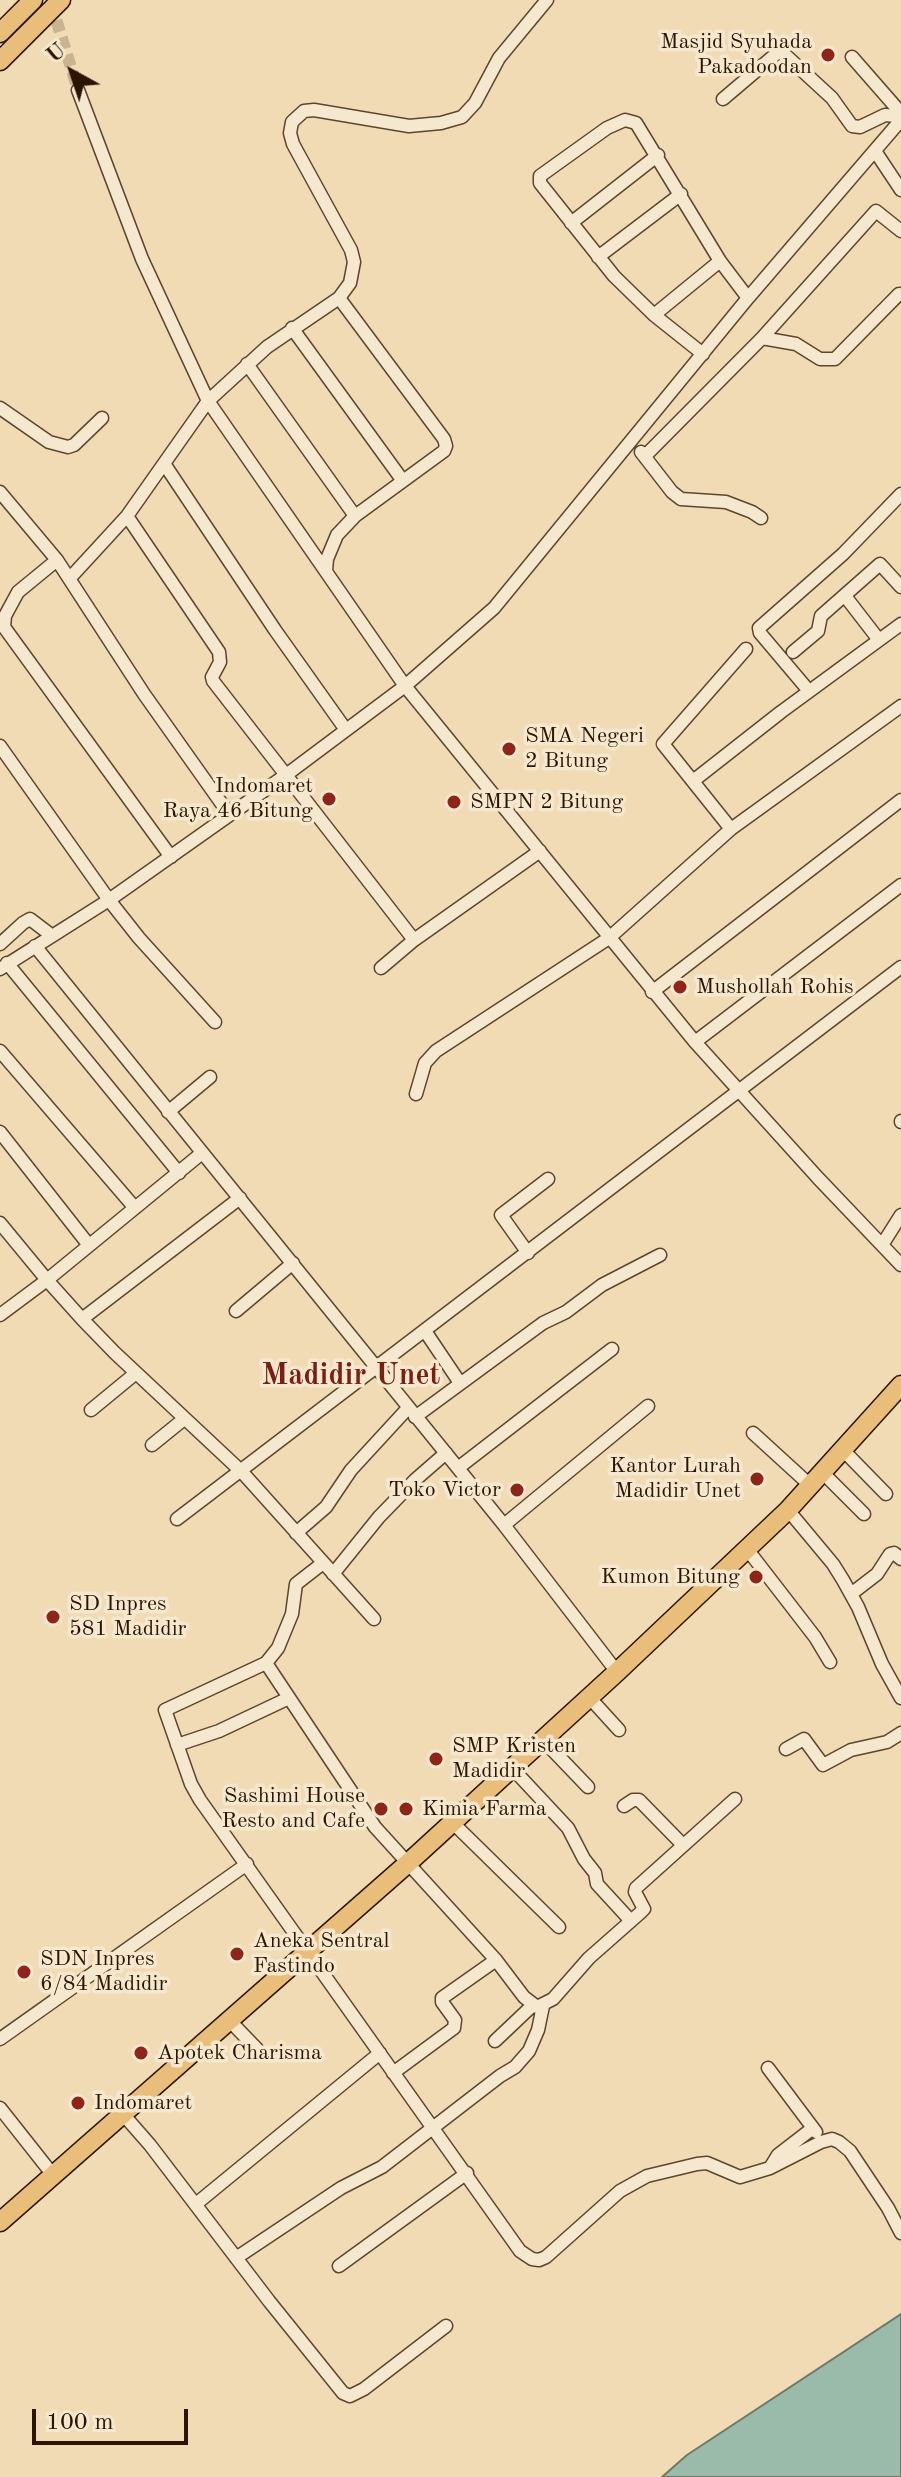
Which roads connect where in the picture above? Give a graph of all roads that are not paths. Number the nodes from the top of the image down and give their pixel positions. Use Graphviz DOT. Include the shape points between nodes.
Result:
graph roads {
  1 [pos="33,0"];
  2 [pos="61,0"];
  3 [pos="547,0"];
  4 [pos="0,33"];
  5 [pos="852,57"];
  6 [pos="0,61"];
  7 [pos="78,90"];
  8 [pos="723,99"];
  9 [pos="901,113"];
  10 [pos="901,120"];
  11 [pos="875,151"];
  12 [pos="658,155"];
  13 [pos="901,190"];
  14 [pos="681,194"];
  15 [pos="571,223"];
  16 [pos="901,231"];
  17 [pos="598,257"];
  18 [pos="720,261"];
  19 [pos="899,294"];
  20 [pos="339,298"];
  21 [pos="748,298"];
  22 [pos="654,315"];
  23 [pos="292,328"];
  24 [pos="762,338"];
  25 [pos="703,354"];
  26 [pos="247,364"];
  27 [pos="208,401"];
  28 [pos="0,408"];
  29 [pos="102,418"];
  30 [pos="631,441"];
  31 [pos="645,456"];
  32 [pos="165,465"];
  33 [pos="403,481"];
  34 [pos="0,492"];
  35 [pos="901,494"];
  36 [pos="890,505"];
  37 [pos="127,516"];
  38 [pos="355,516"];
  39 [pos="901,517"];
  40 [pos="761,518"];
  41 [pos="57,560"];
  42 [pos="326,571"];
  43 [pos="70,578"];
  44 [pos="901,587"];
  45 [pos="845,596"];
  46 [pos="901,624"];
  47 [pos="2,630"];
  48 [pos="879,640"];
  49 [pos="746,649"];
  50 [pos="793,652"];
  51 [pos="405,686"];
  52 [pos="809,691"];
  53 [pos="901,706"];
  54 [pos="346,730"];
  55 [pos="0,746"];
  56 [pos="286,775"];
  57 [pos="693,781"];
  58 [pos="901,800"];
  59 [pos="229,814"];
  60 [pos="731,829"];
  61 [pos="540,851"];
  62 [pos="171,857"];
  63 [pos="901,885"];
  64 [pos="109,900"];
  65 [pos="51,935"];
  66 [pos="609,938"];
  67 [pos="414,940"];
  68 [pos="0,944"];
  69 [pos="35,946"];
  70 [pos="4,966"];
  71 [pos="901,967"];
  72 [pos="381,968"];
  73 [pos="652,992"];
  74 [pos="215,1022"];
  75 [pos="695,1042"];
  76 [pos="0,1051"];
  77 [pos="210,1077"];
  78 [pos="739,1092"];
  79 [pos="416,1094"];
  80 [pos="168,1112"];
  81 [pos="0,1132"];
  82 [pos="202,1153"];
  83 [pos="179,1173"];
  84 [pos="548,1179"];
  85 [pos="240,1198"];
  86 [pos="135,1208"];
  87 [pos="901,1215"];
  88 [pos="0,1223"];
  89 [pos="88,1244"];
  90 [pos="882,1245"];
  91 [pos="528,1253"];
  92 [pos="660,1255"];
  93 [pos="293,1263"];
  94 [pos="901,1265"];
  95 [pos="47,1280"];
  96 [pos="236,1311"];
  97 [pos="0,1313"];
  98 [pos="82,1319"];
  99 [pos="425,1331"];
  100 [pos="612,1349"];
  101 [pos="378,1368"];
  102 [pos="136,1373"];
  103 [pos="460,1383"];
  104 [pos="901,1385"];
  105 [pos="648,1406"];
  106 [pos="91,1410"];
  107 [pos="412,1412"];
  108 [pos="184,1419"];
  109 [pos="753,1433"];
  110 [pos="152,1445"];
  111 [pos="843,1450"];
  112 [pos="446,1453"];
  113 [pos="458,1468"];
  114 [pos="242,1472"];
  115 [pos="817,1479"];
  116 [pos="886,1494"];
  117 [pos="788,1510"];
  118 [pos="864,1514"];
  119 [pos="177,1519"];
  120 [pos="504,1525"];
  121 [pos="296,1533"];
  122 [pos="747,1549"];
  123 [pos="901,1559"];
  124 [pos="323,1563"];
  125 [pos="333,1574"];
  126 [pos="851,1594"];
  127 [pos="374,1619"];
  128 [pos="830,1662"];
  129 [pos="266,1663"];
  130 [pos="617,1672"];
  131 [pos="589,1697"];
  132 [pos="289,1698"];
  133 [pos="901,1698"];
  134 [pos="619,1730"];
  135 [pos="901,1733"];
  136 [pos="543,1740"];
  137 [pos="177,1745"];
  138 [pos="786,1749"];
  139 [pos="512,1768"];
  140 [pos="588,1787"];
  141 [pos="735,1799"];
  142 [pos="624,1806"];
  143 [pos="453,1823"];
  144 [pos="683,1845"];
  145 [pos="247,1864"];
  146 [pos="407,1864"];
  147 [pos="631,1921"];
  148 [pos="559,1927"];
  149 [pos="308,1951"];
  150 [pos="496,1960"];
  151 [pos="538,2005"];
  152 [pos="229,2020"];
  153 [pos="0,2039"];
  154 [pos="495,2041"];
  155 [pos="257,2049"];
  156 [pos="380,2053"];
  157 [pos="768,2068"];
  158 [pos="393,2073"];
  159 [pos="0,2108"];
  160 [pos="122,2113"];
  161 [pos="434,2128"];
  162 [pos="813,2128"];
  163 [pos="821,2142"];
  164 [pos="770,2168"];
  165 [pos="467,2173"];
  166 [pos="53,2175"];
  167 [pos="196,2204"];
  168 [pos="0,2222"];
  169 [pos="901,2233"];
  170 [pos="236,2258"];
  171 [pos="339,2266"];
  172 [pos="446,2326"];
  1 -- 4 [label="highway"];
  2 -- 6 [label="highway"];
  3 -- 20 [label="street" via="499,58 462,117 409,126 314,110 292,122 293,144 351,250 350,283"];
  5 -- 9 [label="street"];
  7 -- 27 [label="street" via="142,259"];
  8 -- 10 [label="street" via="782,52 832,98 852,126 885,115"];
  10 -- 11 [label="street"];
  11 -- 13 [label="street"];
  11 -- 21 [label="street"];
  12 -- 14 [label="street"];
  12 -- 15 [label="street"];
  12 -- 15 [label="street" via="636,123 625,120 544,172 540,183"];
  14 -- 17 [label="street"];
  14 -- 18 [label="street"];
  15 -- 17 [label="street"];
  16 -- 24 [label="street" via="876,211"];
  17 -- 22 [label="street"];
  18 -- 21 [label="street"];
  18 -- 22 [label="street"];
  19 -- 24 [label="street" via="835,359 820,359 796,344"];
  20 -- 23 [label="street"];
  20 -- 33 [label="street" via="444,439 444,451"];
  21 -- 25 [label="street"];
  22 -- 25 [label="street"];
  23 -- 26 [label="street"];
  23 -- 33 [label="street"];
  24 -- 31 [label="street"];
  25 -- 30 [label="street"];
  26 -- 27 [label="street"];
  26 -- 38 [label="street"];
  27 -- 32 [label="street"];
  27 -- 42 [label="street"];
  28 -- 29 [label="street" via="63,446 74,445"];
  30 -- 31 [label="street"];
  30 -- 51 [label="street" via="494,608"];
  31 -- 40 [label="street" via="681,499 726,502"];
  32 -- 37 [label="street"];
  32 -- 54 [label="street"];
  33 -- 38 [label="street"];
  34 -- 41 [label="street"];
  35 -- 36 [label="street"];
  36 -- 39 [label="street"];
  36 -- 52 [label="street" via="759,628"];
  37 -- 43 [label="street"];
  37 -- 56 [label="street" via="219,652 213,681"];
  38 -- 42 [label="street" via="337,535"];
  41 -- 43 [label="street"];
  41 -- 47 [label="street" via="18,592"];
  42 -- 51 [label="street"];
  43 -- 59 [label="street"];
  44 -- 45 [label="street" via="880,564"];
  45 -- 48 [label="street"];
  45 -- 50 [label="street" via="821,616 818,631"];
  46 -- 48 [label="street"];
  47 -- 62 [label="street"];
  48 -- 52 [label="street"];
  49 -- 57 [label="street" via="663,744"];
  51 -- 54 [label="street"];
  51 -- 61 [label="street"];
  52 -- 57 [label="street"];
  53 -- 60 [label="street"];
  54 -- 56 [label="street"];
  55 -- 64 [label="street"];
  56 -- 59 [label="street"];
  56 -- 67 [label="street"];
  57 -- 60 [label="street"];
  58 -- 73 [label="street"];
  59 -- 62 [label="street"];
  60 -- 66 [label="street"];
  61 -- 66 [label="street"];
  61 -- 67 [label="street"];
  62 -- 64 [label="street"];
  63 -- 75 [label="street"];
  64 -- 65 [label="street"];
  64 -- 74 [label="street"];
  65 -- 68 [label="street" via="30,919"];
  65 -- 69 [label="street"];
  66 -- 73 [label="street"];
  66 -- 79 [label="street" via="436,1051 425,1063"];
  67 -- 72 [label="street"];
  69 -- 70 [label="street"];
  69 -- 80 [label="street"];
  70 -- 83 [label="street"];
  71 -- 78 [label="street"];
  73 -- 75 [label="street"];
  75 -- 78 [label="street"];
  76 -- 86 [label="street"];
  77 -- 80 [label="street"];
  78 -- 90 [label="street"];
  78 -- 91 [label="street"];
  80 -- 82 [label="street"];
  81 -- 89 [label="street"];
  82 -- 83 [label="street"];
  82 -- 85 [label="street"];
  83 -- 86 [label="street"];
  84 -- 91 [label="street" via="501,1215"];
  85 -- 93 [label="street"];
  85 -- 98 [label="street"];
  86 -- 89 [label="street"];
  87 -- 90 [label="street"];
  88 -- 95 [label="street"];
  89 -- 95 [label="street"];
  90 -- 94 [label="street"];
  91 -- 99 [label="street"];
  92 -- 103 [label="street" via="519,1338"];
  93 -- 96 [label="street"];
  93 -- 101 [label="street"];
  95 -- 97 [label="street"];
  95 -- 98 [label="street"];
  98 -- 102 [label="street"];
  99 -- 101 [label="street"];
  99 -- 103 [label="street"];
  100 -- 113 [label="street"];
  101 -- 107 [label="street"];
  101 -- 114 [label="street"];
  102 -- 106 [label="street"];
  102 -- 108 [label="street"];
  103 -- 107 [label="street"];
  104 -- 111 [label="highway"];
  105 -- 120 [label="street"];
  107 -- 112 [label="street"];
  107 -- 121 [label="street"];
  108 -- 110 [label="street"];
  108 -- 114 [label="street"];
  109 -- 115 [label="street"];
  111 -- 115 [label="highway"];
  111 -- 116 [label="street"];
  112 -- 113 [label="street"];
  112 -- 125 [label="street" via="379,1517"];
  113 -- 120 [label="street"];
  114 -- 119 [label="street"];
  114 -- 121 [label="street"];
  115 -- 117 [label="highway"];
  115 -- 118 [label="street"];
  117 -- 122 [label="highway"];
  117 -- 126 [label="street"];
  120 -- 130 [label="street"];
  121 -- 124 [label="street"];
  122 -- 128 [label="street"];
  122 -- 130 [label="highway"];
  123 -- 126 [label="street" via="890,1554 877,1574"];
  124 -- 125 [label="street"];
  124 -- 129 [label="street" via="296,1584 292,1614"];
  125 -- 127 [label="street"];
  126 -- 133 [label="street"];
  129 -- 132 [label="street"];
  129 -- 137 [label="street" via="165,1710"];
  130 -- 131 [label="highway"];
  131 -- 134 [label="street"];
  131 -- 136 [label="highway"];
  132 -- 137 [label="street"];
  132 -- 146 [label="street" via="354,1799"];
  135 -- 138 [label="street" via="826,1764 804,1739"];
  136 -- 139 [label="highway"];
  136 -- 140 [label="street"];
  137 -- 145 [label="street" via="200,1800"];
  139 -- 143 [label="highway"];
  139 -- 147 [label="street" via="568,1828 597,1884"];
  141 -- 144 [label="street"];
  142 -- 144 [label="street" via="639,1800"];
  143 -- 146 [label="highway"];
  143 -- 148 [label="street"];
  144 -- 147 [label="street" via="636,1888 644,1909"];
  145 -- 149 [label="street"];
  145 -- 153 [label="street"];
  146 -- 149 [label="highway"];
  146 -- 150 [label="street"];
  147 -- 151 [label="street" via="553,1999"];
  149 -- 152 [label="highway"];
  149 -- 156 [label="street"];
  150 -- 151 [label="street"];
  150 -- 158 [label="street" via="442,1998 454,2028"];
  151 -- 154 [label="street"];
  151 -- 161 [label="street" via="538,2030 525,2057"];
  152 -- 155 [label="street"];
  152 -- 160 [label="highway"];
  156 -- 158 [label="street"];
  156 -- 167 [label="street"];
  157 -- 162 [label="street"];
  158 -- 161 [label="street"];
  159 -- 166 [label="street"];
  160 -- 166 [label="highway"];
  160 -- 167 [label="street"];
  161 -- 165 [label="street"];
  161 -- 170 [label="street" via="382,2167"];
  162 -- 163 [label="street"];
  162 -- 164 [label="street" via="778,2155"];
  163 -- 164 [label="street"];
  163 -- 169 [label="street" via="832,2139 850,2151"];
  164 -- 165 [label="street" via="740,2177 707,2163 647,2176 620,2191 539,2260 520,2251"];
  165 -- 171 [label="street"];
  166 -- 168 [label="highway"];
  167 -- 170 [label="street"];
  170 -- 172 [label="street" via="350,2396"];
}
